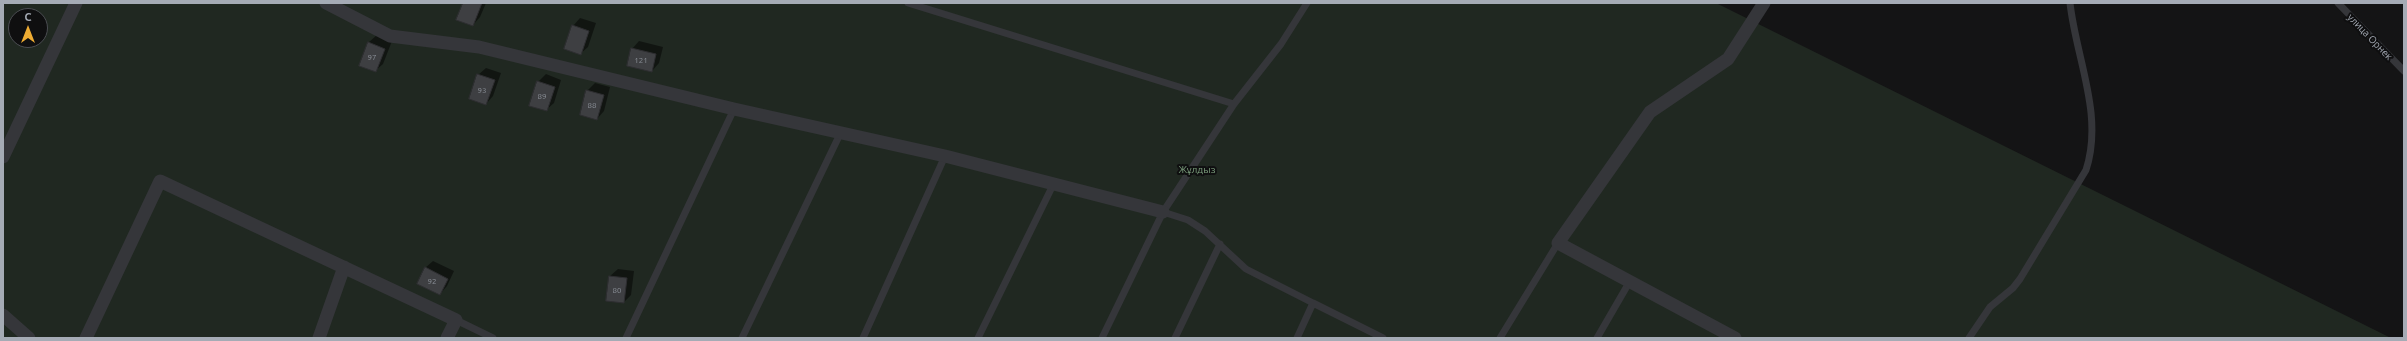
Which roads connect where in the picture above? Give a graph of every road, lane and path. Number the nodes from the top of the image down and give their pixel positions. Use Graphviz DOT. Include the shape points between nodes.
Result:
graph roads {
  1 [pos="76,3"];
  2 [pos="326,3"];
  3 [pos="908,3"];
  4 [pos="1307,3"];
  5 [pos="1764,3"];
  6 [pos="2070,3"];
  7 [pos="2338,3"];
  8 [pos="2404,71"];
  9 [pos="1234,104"];
  10 [pos="734,109"];
  11 [pos="841,132"];
  12 [pos="945,156"];
  13 [pos="3,157"];
  14 [pos="1054,183"];
  15 [pos="1163,212"];
  16 [pos="1558,243"];
  17 [pos="1220,244"];
  18 [pos="344,267"];
  19 [pos="1630,280"];
  20 [pos="1313,303"];
  21 [pos="3,315"];
  22 [pos="456,320"];
  23 [pos="29,338"];
  24 [pos="86,338"];
  25 [pos="319,338"];
  26 [pos="448,338"];
  27 [pos="493,338"];
  28 [pos="626,338"];
  29 [pos="742,338"];
  30 [pos="863,338"];
  31 [pos="978,338"];
  32 [pos="1102,338"];
  33 [pos="1175,338"];
  34 [pos="1297,338"];
  35 [pos="1383,338"];
  36 [pos="1500,338"];
  37 [pos="1597,338"];
  38 [pos="1734,338"];
  39 [pos="1969,338"];
  1 -- 13 [label="street"];
  2 -- 10 [label="street" via="390,36 479,47"];
  3 -- 9 [label="lane"];
  4 -- 9 [label="lane" via="1281,44"];
  5 -- 16 [label="street" via="1728,59 1650,112"];
  6 -- 39 [label="lane" via="2093,124 2091,154 2086,170 2020,279 1990,307"];
  7 -- 8 [label="lane, улица Орнек"];
  9 -- 15 [label="lane"];
  10 -- 11 [label="street"];
  10 -- 28 [label="lane"];
  11 -- 12 [label="street"];
  11 -- 29 [label="lane"];
  12 -- 14 [label="street"];
  12 -- 30 [label="lane"];
  14 -- 15 [label="street"];
  14 -- 31 [label="lane"];
  15 -- 17 [label="lane" via="1188,220"];
  15 -- 32 [label="lane"];
  16 -- 19 [label="street"];
  16 -- 36 [label="lane"];
  17 -- 20 [label="lane" via="1246,270"];
  17 -- 33 [label="lane"];
  18 -- 22 [label="street"];
  18 -- 24 [label="street" via="160,181"];
  18 -- 25 [label="street"];
  19 -- 37 [label="lane"];
  19 -- 38 [label="street"];
  20 -- 34 [label="lane"];
  20 -- 35 [label="lane"];
  21 -- 23 [label="street"];
  22 -- 26 [label="street"];
  22 -- 27 [label="lane"];
}
